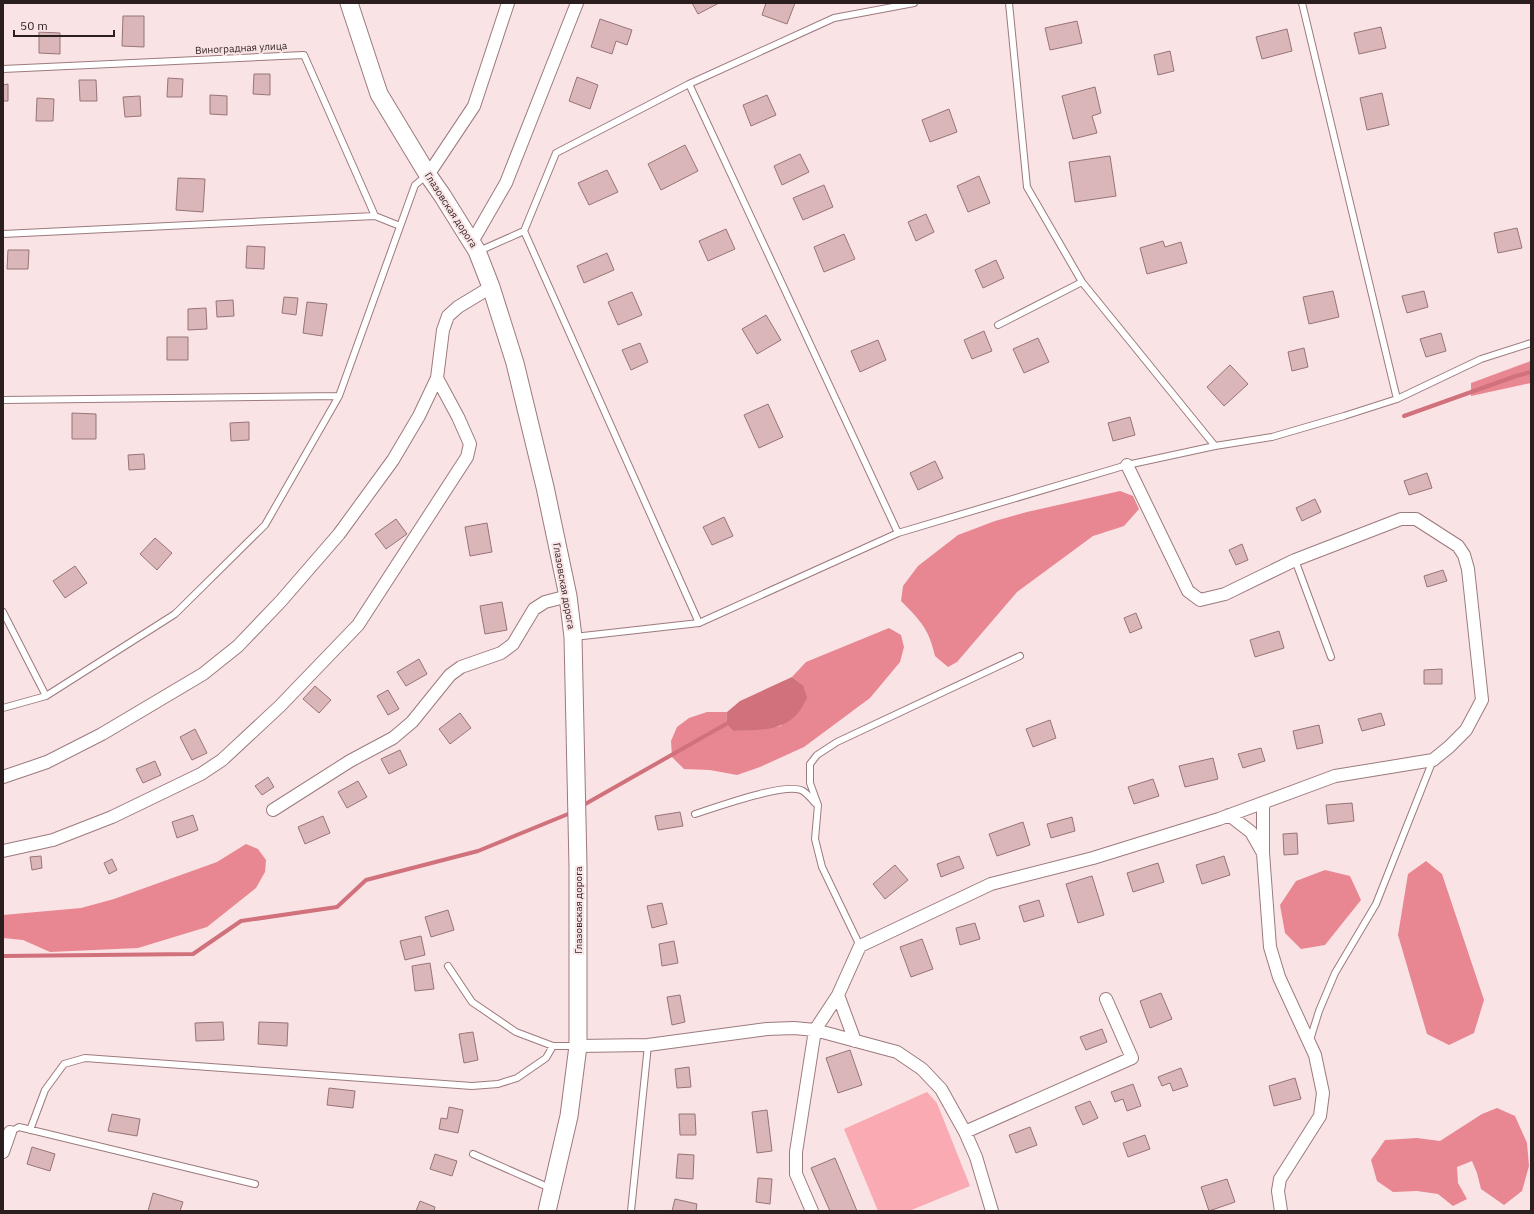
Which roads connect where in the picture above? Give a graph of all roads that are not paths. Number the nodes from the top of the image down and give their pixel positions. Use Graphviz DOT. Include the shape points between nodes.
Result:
graph roads {
  1 [pos="349,3"];
  2 [pos="508,3"];
  3 [pos="577,3"];
  4 [pos="914,3"];
  5 [pos="1009,3"];
  6 [pos="1302,3"];
  7 [pos="3,69"];
  8 [pos="690,84"];
  9 [pos="428,175"];
  10 [pos="375,216"];
  11 [pos="400,226"];
  12 [pos="524,231"];
  13 [pos="3,234"];
  14 [pos="475,247"];
  15 [pos="1082,282"];
  16 [pos="491,287"];
  17 [pos="998,325"];
  18 [pos="1531,343"];
  19 [pos="437,378"];
  20 [pos="339,396"];
  21 [pos="1397,399"];
  22 [pos="3,400"];
  23 [pos="1215,446"];
  24 [pos="1127,465"];
  25 [pos="898,533"];
  26 [pos="1295,560"];
  27 [pos="568,596"];
  28 [pos="3,612"];
  29 [pos="699,623"];
  30 [pos="573,637"];
  31 [pos="1020,656"];
  32 [pos="1331,657"];
  33 [pos="46,696"];
  34 [pos="3,708"];
  35 [pos="1433,760"];
  36 [pos="3,777"];
  37 [pos="1264,803"];
  38 [pos="818,805"];
  39 [pos="273,810"];
  40 [pos="695,814"];
  41 [pos="1229,815"];
  42 [pos="3,851"];
  43 [pos="1263,853"];
  44 [pos="860,946"];
  45 [pos="448,966"];
  46 [pos="838,995"];
  47 [pos="1106,999"];
  48 [pos="814,1030"];
  49 [pos="855,1041"];
  50 [pos="1309,1042"];
  51 [pos="648,1045"];
  52 [pos="553,1046"];
  53 [pos="578,1046"];
  54 [pos="30,1130"];
  55 [pos="10,1132"];
  56 [pos="965,1132"];
  57 [pos="3,1152"];
  58 [pos="473,1154"];
  59 [pos="255,1184"];
  60 [pos="553,1189"];
  61 [pos="547,1211"];
  62 [pos="631,1211"];
  63 [pos="812,1211"];
  64 [pos="992,1211"];
  65 [pos="1281,1211"];
  1 -- 9 [label="street, Глазовская дорога" via="379,94"];
  2 -- 9 [label="street" via="474,106"];
  3 -- 14 [label="street" via="506,183"];
  4 -- 8 [label="lane" via="834,18"];
  5 -- 15 [label="lane" via="1027,187"];
  6 -- 21 [label="lane"];
  7 -- 10 [label="lane, Виноградная улица" via="304,55"];
  8 -- 12 [label="lane" via="556,153"];
  8 -- 25 [label="lane"];
  9 -- 11 [label="lane" via="415,185"];
  9 -- 14 [label="street, Глазовская дорога"];
  10 -- 11 [label="lane"];
  10 -- 13 [label="lane"];
  11 -- 20 [label="lane"];
  12 -- 14 [label="lane"];
  12 -- 29 [label="lane"];
  14 -- 16 [label="street, Глазовская дорога"];
  15 -- 17 [label="lane"];
  15 -- 23 [label="lane"];
  16 -- 19 [label="street" via="448,316 443,330"];
  16 -- 27 [label="street, Глазовская дорога" via="515,363"];
  18 -- 21 [label="lane" via="1481,359"];
  19 -- 36 [label="street" via="419,416 393,460 339,534 238,646 203,674 102,734 47,762"];
  19 -- 42 [label="street" via="470,444 467,457 358,624 280,706 222,760 201,774 112,817 53,840"];
  20 -- 22 [label="lane"];
  20 -- 33 [label="lane" via="266,524 175,614"];
  21 -- 23 [label="lane" via="1272,437"];
  23 -- 24 [label="lane"];
  24 -- 25 [label="lane"];
  24 -- 26 [label="street" via="1188,591 1200,600 1225,594"];
  25 -- 29 [label="lane"];
  26 -- 32 [label="lane"];
  26 -- 35 [label="street" via="1401,519 1416,519 1458,546 1468,569 1482,700 1466,730"];
  27 -- 30 [label="street, Глазовская дорога"];
  27 -- 39 [label="street" via="545,602 534,609 513,644 501,653 461,667 450,674 412,722 393,738 350,761"];
  28 -- 33 [label="lane"];
  29 -- 30 [label="lane"];
  30 -- 53 [label="street, Глазовская дорога" via="578,866"];
  31 -- 38 [label="lane" via="837,742 817,755 810,764 810,783"];
  33 -- 34 [label="lane"];
  35 -- 37 [label="street" via="1335,776"];
  35 -- 50 [label="lane" via="1376,904 1335,974"];
  37 -- 41 [label="street"];
  37 -- 43 [label="street"];
  38 -- 40 [label="lane" via="802,790 772,790"];
  38 -- 44 [label="lane" via="815,839 822,867"];
  41 -- 43 [label="street" via="1251,832"];
  41 -- 44 [label="street" via="1093,858 990,884"];
  43 -- 50 [label="street" via="1270,947 1279,977"];
  44 -- 46 [label="street"];
  45 -- 52 [label="lane" via="472,1002 516,1032"];
  46 -- 48 [label="street"];
  46 -- 49 [label="street"];
  47 -- 56 [label="street" via="1132,1058"];
  48 -- 49 [label="street"];
  48 -- 51 [label="street" via="767,1029"];
  48 -- 63 [label="street" via="796,1152 796,1174"];
  49 -- 56 [label="street" via="897,1052 922,1069 941,1089"];
  50 -- 65 [label="street" via="1315,1055 1322,1093 1320,1116 1280,1178 1278,1191"];
  51 -- 53 [label="street"];
  51 -- 62 [label="lane"];
  52 -- 53 [label="lane"];
  52 -- 54 [label="lane" via="546,1058 517,1078 498,1084 472,1086 85,1058 64,1064 45,1090"];
  53 -- 60 [label="street, Глазовская дорога" via="569,1116"];
  54 -- 55 [label="lane" via="19,1127"];
  54 -- 59 [label="lane"];
  55 -- 57 [label="street"];
  56 -- 64 [label="street" via="976,1157"];
  58 -- 60 [label="lane"];
  60 -- 61 [label="street, Глазовская дорога"];
}
